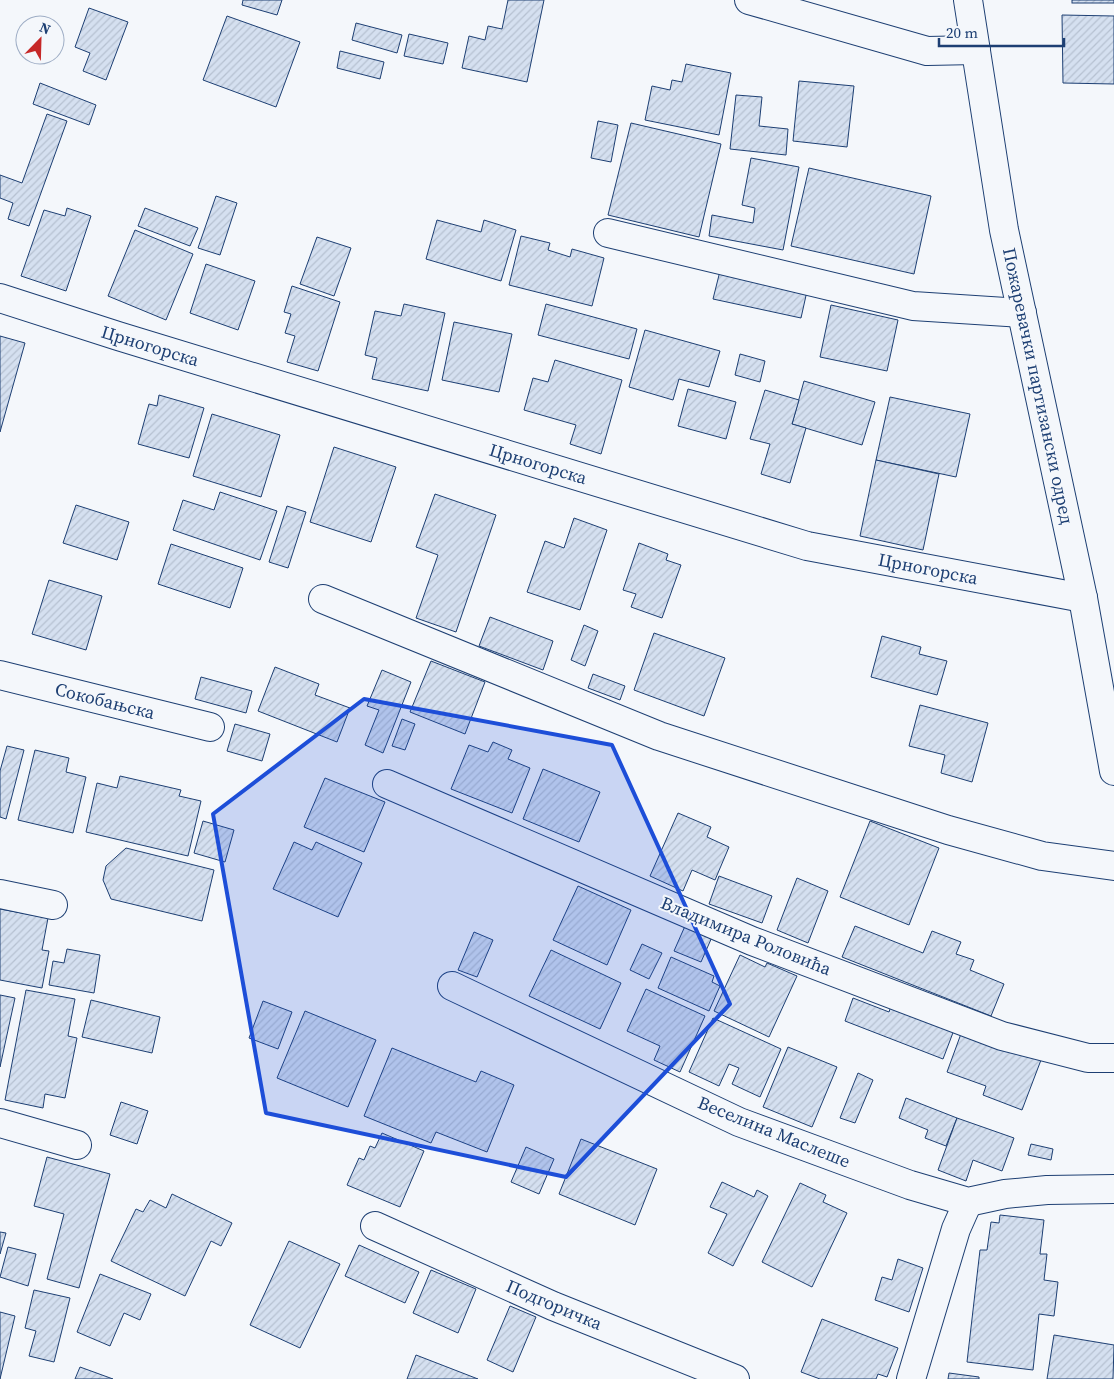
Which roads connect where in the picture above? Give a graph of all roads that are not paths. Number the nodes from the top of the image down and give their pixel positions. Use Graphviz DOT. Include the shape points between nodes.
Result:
graph roads {
  1 [pos="749,0"];
  2 [pos="968,0"];
  3 [pos="976,50"];
  4 [pos="608,234"];
  5 [pos="0,298"];
  6 [pos="1022,313"];
  7 [pos="1083,598"];
  8 [pos="323,599"];
  9 [pos="0,675"];
  10 [pos="210,727"];
  11 [pos="1114,772"];
  12 [pos="386,784"];
  13 [pos="1114,866"];
  14 [pos="0,894"];
  15 [pos="52,905"];
  16 [pos="452,986"];
  17 [pos="1114,1058"];
  18 [pos="0,1123"];
  19 [pos="77,1144"];
  20 [pos="1114,1189"];
  21 [pos="968,1202"];
  22 [pos="375,1226"];
  23 [pos="735,1379"];
  24 [pos="911,1379"];
  1 -- 3 [label="street" via="927,51"];
  2 -- 3 [label="street, Пожаревачки партизански одред"];
  3 -- 6 [label="street, Пожаревачки партизански одред" via="1004,230"];
  4 -- 6 [label="street" via="913,306"];
  5 -- 7 [label="street, Црногорска" via="807,546"];
  6 -- 7 [label="street, Пожаревачки партизански одред"];
  7 -- 11 [label="street, Пожаревачки партизански одред"];
  8 -- 13 [label="street" via="659,736 948,830 1042,856"];
  9 -- 10 [label="street, Сокобањска"];
  12 -- 17 [label="street, Владимира Роловића" via="752,941 1002,1036 1088,1058"];
  14 -- 15 [label="street"];
  16 -- 21 [label="street, Веселина Маслеше" via="739,1122 910,1185"];
  18 -- 19 [label="street"];
  20 -- 21 [label="street, Веселина Маслеше" via="1047,1190"];
  21 -- 24 [label="street" via="956,1229"];
  22 -- 23 [label="street, Подгоричка" via="553,1306"];
}
